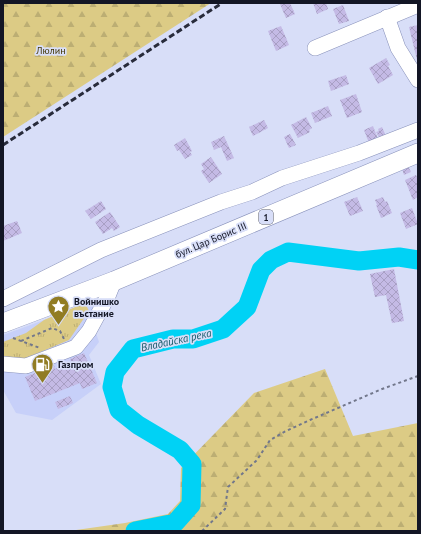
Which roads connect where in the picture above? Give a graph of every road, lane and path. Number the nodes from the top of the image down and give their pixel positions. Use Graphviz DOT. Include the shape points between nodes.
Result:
graph roads {
  1 [pos="418,5"];
  2 [pos="387,17"];
  3 [pos="315,48"];
  4 [pos="418,80"];
  5 [pos="418,130"];
  6 [pos="418,153"];
  7 [pos="114,280"];
  8 [pos="3,299"];
  9 [pos="8,331"];
  10 [pos="20,341"];
  11 [pos="65,342"];
  12 [pos="47,350"];
  13 [pos="3,364"];
  14 [pos="418,376"];
  15 [pos="202,531"];
  1 -- 2 [label="street"];
  2 -- 3 [label="street"];
  2 -- 4 [label="street" via="398,48"];
  5 -- 8 [label="street" via="359,153 282,178 101,250"];
  6 -- 7 [label="main road, бул. Цар Борис III / 1"];
  7 -- 9 [label="main road, бул. Цар Борис III / 1"];
  7 -- 13 [label="street" via="108,296 76,347 26,366"];
  9 -- 10 [label="path"];
  10 -- 11 [label="path" via="52,328 60,331"];
  10 -- 12 [label="path"];
  14 -- 15 [label="path" via="310,420 270,440 257,460 228,487 225,509"];
}
